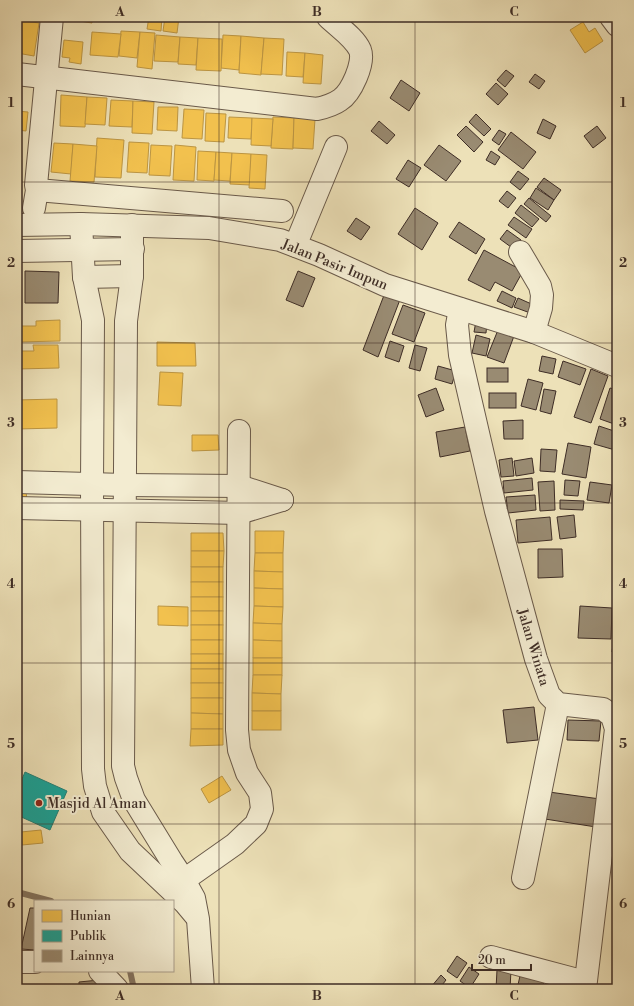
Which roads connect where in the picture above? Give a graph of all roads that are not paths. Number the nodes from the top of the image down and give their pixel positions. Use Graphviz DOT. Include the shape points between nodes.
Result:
graph roads {
  1 [pos="52,17"];
  2 [pos="328,17"];
  3 [pos="611,17"];
  4 [pos="617,25"];
  5 [pos="17,74"];
  6 [pos="46,78"];
  7 [pos="336,147"];
  8 [pos="282,211"];
  9 [pos="81,224"];
  10 [pos="17,225"];
  11 [pos="132,225"];
  12 [pos="296,246"];
  13 [pos="133,249"];
  14 [pos="17,250"];
  15 [pos="82,250"];
  16 [pos="520,252"];
  17 [pos="132,276"];
  18 [pos="84,277"];
  19 [pos="460,309"];
  20 [pos="93,320"];
  21 [pos="126,321"];
  22 [pos="534,332"];
  23 [pos="617,366"];
  24 [pos="239,431"];
  25 [pos="17,482"];
  26 [pos="92,484"];
  27 [pos="125,485"];
  28 [pos="239,486"];
  29 [pos="17,508"];
  30 [pos="92,510"];
  31 [pos="125,511"];
  32 [pos="239,513"];
  33 [pos="93,627"];
  34 [pos="124,627"];
  35 [pos="558,704"];
  36 [pos="126,778"];
  37 [pos="95,786"];
  38 [pos="523,878"];
  39 [pos="176,884"];
  40 [pos="491,957"];
  41 [pos="17,962"];
  42 [pos="34,962"];
  43 [pos="101,972"];
  44 [pos="585,986"];
  45 [pos="117,989"];
  46 [pos="204,989"];
  1 -- 6 [label="street"];
  2 -- 6 [label="street" via="356,43 361,52 361,62 358,75 342,99 330,106 317,109"];
  3 -- 4 [label="street"];
  5 -- 6 [label="street"];
  6 -- 8 [label="street" via="36,199"];
  7 -- 12 [label="street"];
  9 -- 10 [label="street, Jalan Pasir Impun"];
  9 -- 11 [label="street, Jalan Pasir Impun"];
  9 -- 15 [label="street"];
  11 -- 12 [label="street, Jalan Pasir Impun" via="209,228 280,240"];
  11 -- 13 [label="street"];
  12 -- 19 [label="street, Jalan Pasir Impun" via="385,285"];
  13 -- 15 [label="street"];
  13 -- 17 [label="street"];
  14 -- 15 [label="street"];
  15 -- 18 [label="street"];
  16 -- 22 [label="street" via="540,286 542,295"];
  17 -- 18 [label="street"];
  17 -- 21 [label="street"];
  18 -- 20 [label="street"];
  19 -- 22 [label="street, Jalan Pasir Impun"];
  19 -- 35 [label="street, Jalan Winata" via="457,325 460,355 496,511 536,659 549,696"];
  20 -- 21 [label="street"];
  20 -- 26 [label="street"];
  21 -- 27 [label="street"];
  22 -- 23 [label="street, Jalan Pasir Impun"];
  24 -- 28 [label="street"];
  25 -- 26 [label="street"];
  26 -- 27 [label="street"];
  26 -- 30 [label="street"];
  27 -- 28 [label="street"];
  27 -- 31 [label="street"];
  28 -- 32 [label="street"];
  28 -- 32 [label="street" via="282,500"];
  29 -- 30 [label="street"];
  30 -- 31 [label="street"];
  30 -- 33 [label="street"];
  31 -- 32 [label="street"];
  31 -- 34 [label="street"];
  32 -- 39 [label="street" via="237,730 239,750 247,773 260,792 262,809 256,824 235,844"];
  33 -- 34 [label="street"];
  33 -- 37 [label="street"];
  34 -- 36 [label="street"];
  35 -- 38 [label="street"];
  35 -- 44 [label="street" via="603,708 612,716 616,729"];
  36 -- 37 [label="street"];
  36 -- 39 [label="street" via="134,800 172,862"];
  37 -- 39 [label="street" via="103,812 130,851"];
  39 -- 46 [label="street" via="184,903 198,919"];
  40 -- 44 [label="street"];
  41 -- 42 [label="street"];
  43 -- 45 [label="street"];
}
